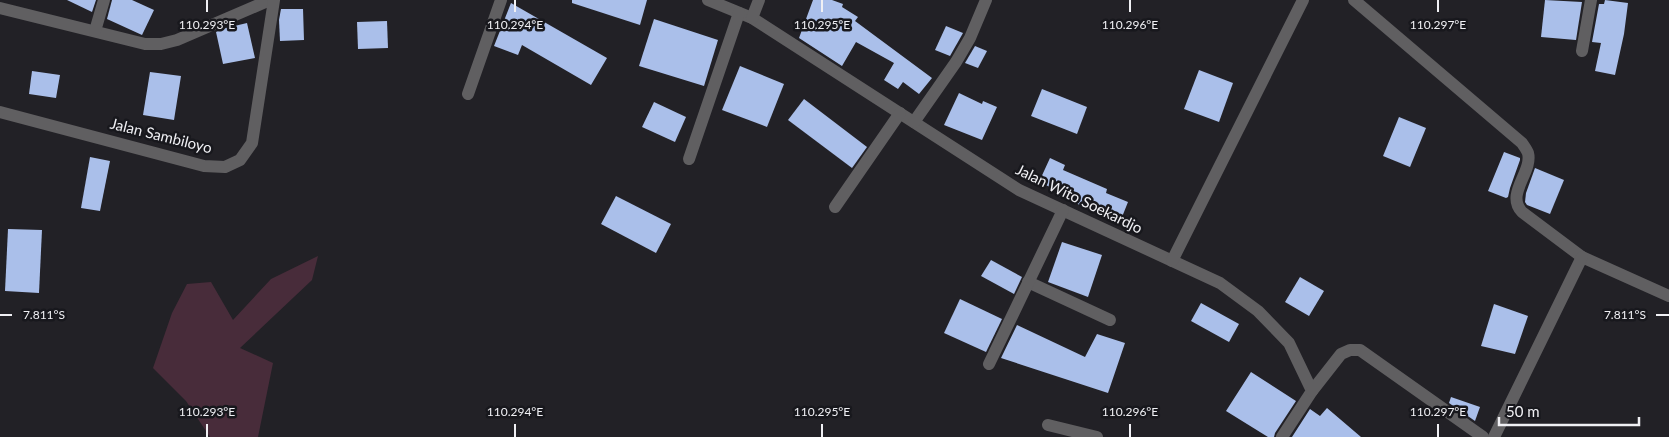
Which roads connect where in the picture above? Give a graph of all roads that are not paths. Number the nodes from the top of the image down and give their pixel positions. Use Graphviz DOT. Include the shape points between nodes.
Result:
graph roads {
  1 [pos="104,0"];
  2 [pos="270,0"];
  3 [pos="274,0"];
  4 [pos="501,0"];
  5 [pos="708,0"];
  6 [pos="759,0"];
  7 [pos="986,0"];
  8 [pos="1304,0"];
  9 [pos="1354,0"];
  10 [pos="1591,0"];
  11 [pos="0,8"];
  12 [pos="739,13"];
  13 [pos="752,18"];
  14 [pos="95,31"];
  15 [pos="1582,52"];
  16 [pos="468,94"];
  17 [pos="0,112"];
  18 [pos="900,113"];
  19 [pos="914,122"];
  20 [pos="689,159"];
  21 [pos="835,207"];
  22 [pos="1063,210"];
  23 [pos="1582,257"];
  24 [pos="1172,261"];
  25 [pos="1028,282"];
  26 [pos="1669,296"];
  27 [pos="1110,320"];
  28 [pos="989,364"];
  29 [pos="1312,391"];
  30 [pos="1048,425"];
  31 [pos="1097,437"];
  32 [pos="1282,437"];
  33 [pos="1482,437"];
  34 [pos="1494,437"];
  1 -- 14 [label="street"];
  2 -- 14 [label="street" via="161,44 145,44"];
  3 -- 17 [label="street, Jalan Sambiloyo" via="252,143 240,160 225,167 204,166"];
  4 -- 16 [label="street"];
  5 -- 12 [label="street, Jalan Wito Soekardjo"];
  6 -- 13 [label="street"];
  7 -- 19 [label="street" via="956,62"];
  8 -- 24 [label="street"];
  9 -- 23 [label="street" via="1522,142 1529,154 1517,192 1518,207"];
  10 -- 15 [label="street"];
  11 -- 14 [label="street"];
  12 -- 13 [label="street, Jalan Wito Soekardjo"];
  12 -- 20 [label="street"];
  13 -- 18 [label="street, Jalan Wito Soekardjo"];
  18 -- 19 [label="street, Jalan Wito Soekardjo"];
  18 -- 21 [label="street"];
  19 -- 22 [label="street, Jalan Wito Soekardjo" via="1020,190"];
  22 -- 24 [label="street, Jalan Wito Soekardjo"];
  22 -- 25 [label="street"];
  23 -- 26 [label="street"];
  23 -- 34 [label="street"];
  24 -- 29 [label="street, Jalan Wito Soekardjo" via="1220,283 1258,311 1288,342"];
  25 -- 27 [label="street"];
  25 -- 28 [label="street"];
  29 -- 32 [label="street"];
  29 -- 33 [label="street" via="1341,354 1360,350"];
  30 -- 31 [label="street"];
}
